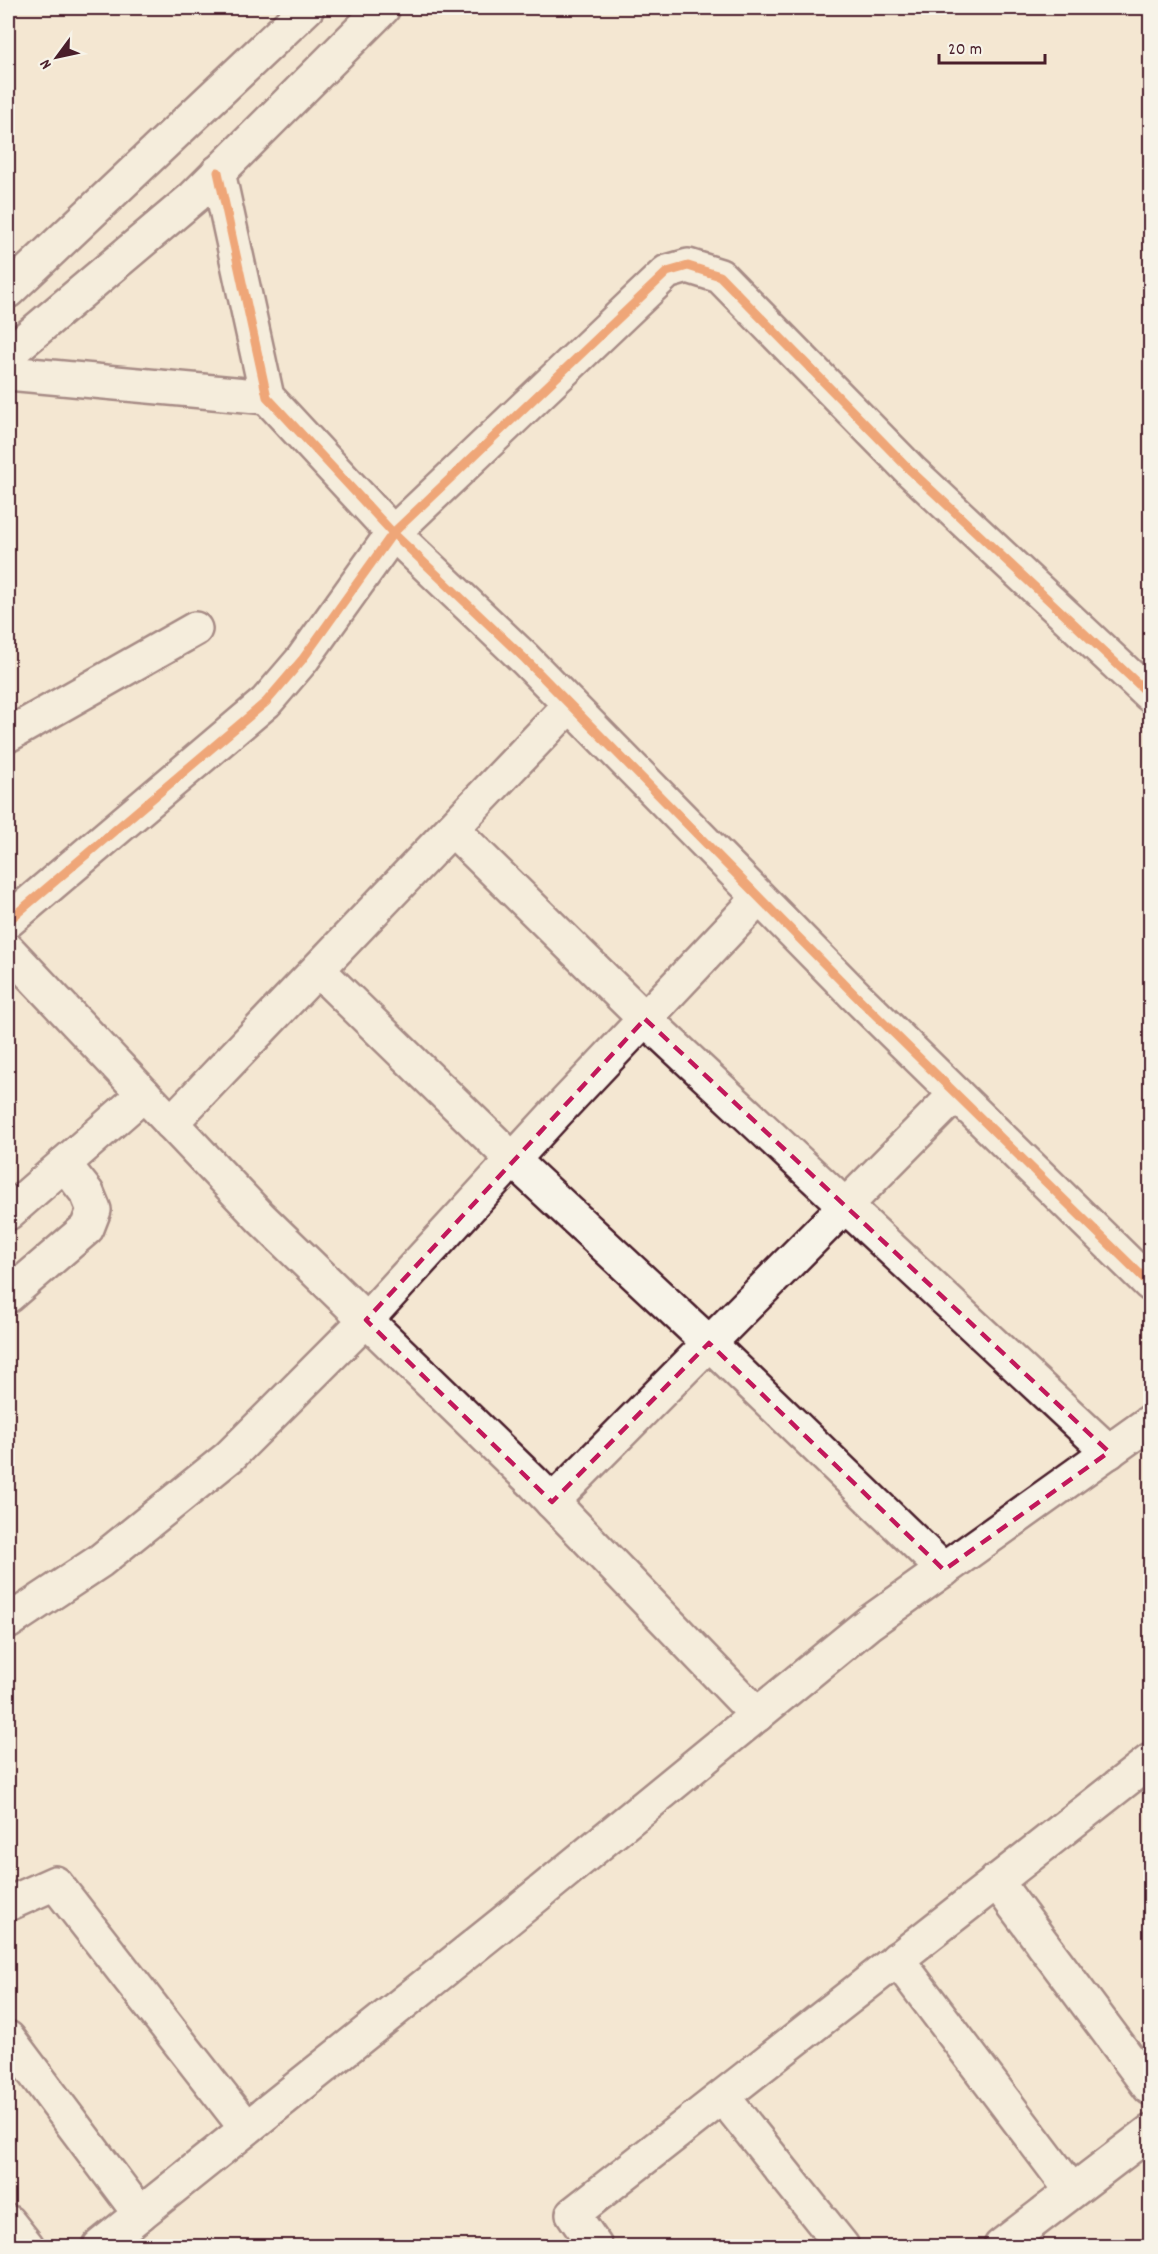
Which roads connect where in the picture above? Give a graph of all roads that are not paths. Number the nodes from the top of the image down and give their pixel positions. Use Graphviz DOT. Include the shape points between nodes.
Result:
graph roads {
  1 [pos="307,8"];
  2 [pos="383,8"];
  3 [pos="218,172"];
  4 [pos="8,291"];
  5 [pos="21,324"];
  6 [pos="8,354"];
  7 [pos="8,373"];
  8 [pos="267,397"];
  9 [pos="393,533"];
  10 [pos="195,629"];
  11 [pos="1150,695"];
  12 [pos="570,705"];
  13 [pos="8,735"];
  14 [pos="452,829"];
  15 [pos="759,898"];
  16 [pos="8,921"];
  17 [pos="8,950"];
  18 [pos="318,970"];
  19 [pos="645,1019"];
  20 [pos="144,1094"];
  21 [pos="956,1094"];
  22 [pos="171,1123"];
  23 [pos="513,1160"];
  24 [pos="64,1164"];
  25 [pos="845,1206"];
  26 [pos="8,1213"];
  27 [pos="1150,1284"];
  28 [pos="8,1296"];
  29 [pos="366,1320"];
  30 [pos="709,1343"];
  31 [pos="1150,1422"];
  32 [pos="1109,1452"];
  33 [pos="552,1502"];
  34 [pos="944,1570"];
  35 [pos="8,1622"];
  36 [pos="757,1715"];
  37 [pos="1150,1761"];
  38 [pos="996,1881"];
  39 [pos="8,1904"];
  40 [pos="897,1959"];
  41 [pos="8,2038"];
  42 [pos="1150,2088"];
  43 [pos="723,2097"];
  44 [pos="246,2128"];
  45 [pos="1150,2132"];
  46 [pos="1072,2191"];
  47 [pos="140,2214"];
  48 [pos="8,2222"];
  49 [pos="27,2247"];
  50 [pos="100,2247"];
  51 [pos="595,2247"];
  52 [pos="842,2247"];
  53 [pos="1001,2247"];
  1 -- 4 [label="street"];
  2 -- 3 [label="street"];
  3 -- 5 [label="street" via="194,197"];
  3 -- 8 [label="street"];
  5 -- 6 [label="street"];
  7 -- 8 [label="street"];
  8 -- 9 [label="street"];
  9 -- 11 [label="street" via="668,272 688,266 720,276 911,471"];
  9 -- 12 [label="street"];
  9 -- 16 [label="street" via="302,660 266,702"];
  10 -- 13 [label="street"];
  12 -- 14 [label="street"];
  12 -- 15 [label="street"];
  14 -- 18 [label="street"];
  14 -- 19 [label="street"];
  15 -- 19 [label="street"];
  15 -- 21 [label="street"];
  17 -- 20 [label="street"];
  18 -- 22 [label="street"];
  18 -- 23 [label="street"];
  19 -- 23 [label="street"];
  19 -- 25 [label="street"];
  20 -- 22 [label="street"];
  20 -- 24 [label="street"];
  21 -- 25 [label="street"];
  21 -- 27 [label="street"];
  22 -- 29 [label="street"];
  23 -- 29 [label="street"];
  23 -- 30 [label="street"];
  24 -- 26 [label="street"];
  24 -- 28 [label="street" via="87,1193 94,1210 87,1228"];
  25 -- 30 [label="street"];
  25 -- 32 [label="street"];
  29 -- 33 [label="street"];
  29 -- 35 [label="street" via="229,1457 100,1561"];
  30 -- 33 [label="street"];
  30 -- 34 [label="street"];
  31 -- 32 [label="street"];
  32 -- 34 [label="street"];
  33 -- 36 [label="street"];
  34 -- 36 [label="street" via="870,1623"];
  36 -- 44 [label="street"];
  37 -- 38 [label="street"];
  38 -- 40 [label="street"];
  38 -- 42 [label="street"];
  39 -- 44 [label="street" via="55,1883"];
  40 -- 43 [label="street"];
  40 -- 46 [label="street"];
  41 -- 47 [label="street"];
  43 -- 51 [label="street" via="573,2214"];
  43 -- 52 [label="street"];
  44 -- 47 [label="street"];
  45 -- 46 [label="street"];
  46 -- 53 [label="street"];
  47 -- 50 [label="street"];
  48 -- 49 [label="street"];
}
